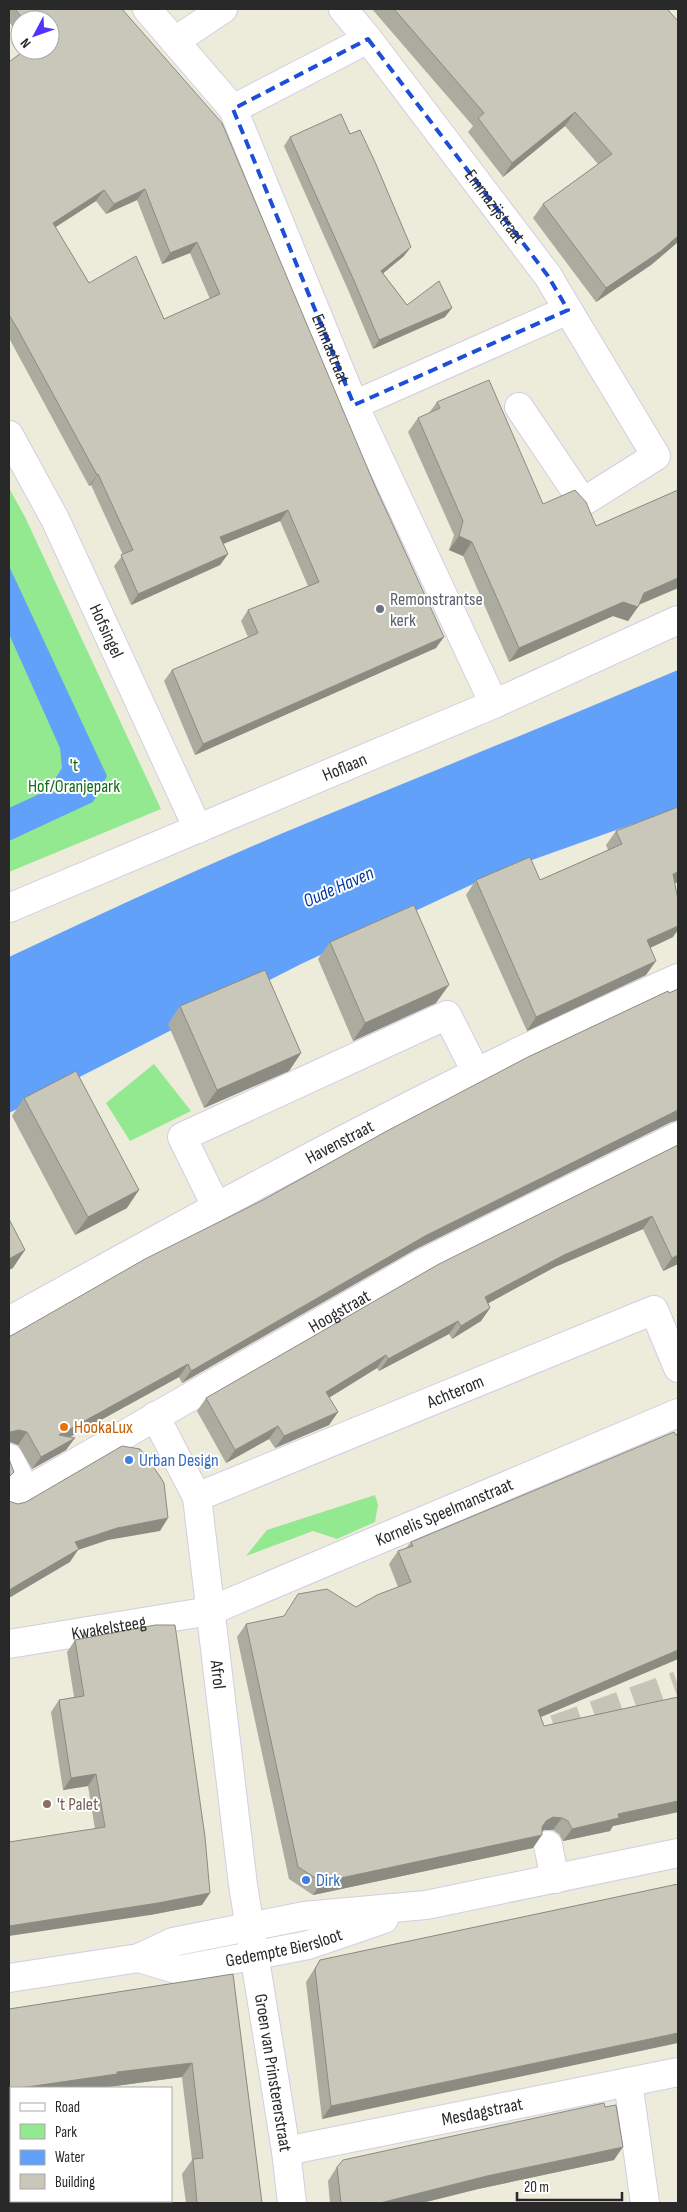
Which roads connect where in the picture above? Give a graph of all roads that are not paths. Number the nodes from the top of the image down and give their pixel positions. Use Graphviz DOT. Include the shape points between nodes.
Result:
graph roads {
  1 [pos="147,9"];
  2 [pos="223,9"];
  3 [pos="343,9"];
  4 [pos="368,39"];
  5 [pos="175,41"];
  6 [pos="233,109"];
  7 [pos="568,310"];
  8 [pos="354,405"];
  9 [pos="519,407"];
  10 [pos="9,435"];
  11 [pos="678,620"];
  12 [pos="494,704"];
  13 [pos="198,829"];
  14 [pos="9,908"];
  15 [pos="678,978"];
  16 [pos="476,1072"];
  17 [pos="678,1136"];
  18 [pos="216,1206"];
  19 [pos="9,1321"];
  20 [pos="678,1368"];
  21 [pos="678,1413"];
  22 [pos="155,1416"];
  23 [pos="9,1458"];
  24 [pos="17,1496"];
  25 [pos="197,1497"];
  26 [pos="210,1610"];
  27 [pos="9,1644"];
  28 [pos="548,1845"];
  29 [pos="678,1853"];
  30 [pos="555,1879"];
  31 [pos="253,1941"];
  32 [pos="9,1978"];
  33 [pos="678,2072"];
  34 [pos="628,2082"];
  35 [pos="286,2150"];
  36 [pos="292,2203"];
  37 [pos="645,2203"];
  1 -- 5 [label="street, Emmastraat"];
  2 -- 5 [label="street"];
  3 -- 4 [label="street, Emmazijstraat"];
  4 -- 6 [label="street"];
  4 -- 7 [label="street, Emmazijstraat" via="548,276"];
  5 -- 6 [label="street, Emmastraat"];
  6 -- 8 [label="street, Emmastraat"];
  7 -- 8 [label="street"];
  7 -- 9 [label="street, Emmazijstraat" via="656,456 583,502"];
  8 -- 12 [label="street, Emmastraat"];
  10 -- 13 [label="street, Hofsingel" via="55,519"];
  11 -- 12 [label="street, Hoflaan"];
  12 -- 13 [label="street, Hoflaan"];
  13 -- 14 [label="street, Hoflaan"];
  15 -- 16 [label="street, Havenstraat"];
  16 -- 18 [label="street, Havenstraat"];
  16 -- 18 [label="street" via="447,1015 182,1137"];
  17 -- 22 [label="street, Hoogstraat" via="423,1263"];
  18 -- 19 [label="street, Havenstraat"];
  20 -- 25 [label="street, Achterom" via="654,1310"];
  21 -- 26 [label="street, Kornelis Speelmanstraat"];
  22 -- 24 [label="street, Hoogstraat"];
  22 -- 25 [label="street, Afrol"];
  23 -- 24 [label="street"];
  25 -- 26 [label="street, Afrol"];
  26 -- 27 [label="street, Kwakelsteeg"];
  26 -- 31 [label="street, Afrol" via="243,1885"];
  28 -- 30 [label="street"];
  29 -- 30 [label="street, Gedempte Biersloot"];
  30 -- 31 [label="street, Gedempte Biersloot" via="426,1905 304,1916"];
  31 -- 32 [label="street, Gedempte Biersloot" via="173,1942 139,1958"];
  31 -- 35 [label="street, Groen van Prinstererstraat"];
  33 -- 34 [label="street, Mesdagstraat"];
  34 -- 35 [label="street, Mesdagstraat"];
  34 -- 37 [label="street"];
  35 -- 36 [label="street, Groen van Prinstererstraat"];
}
